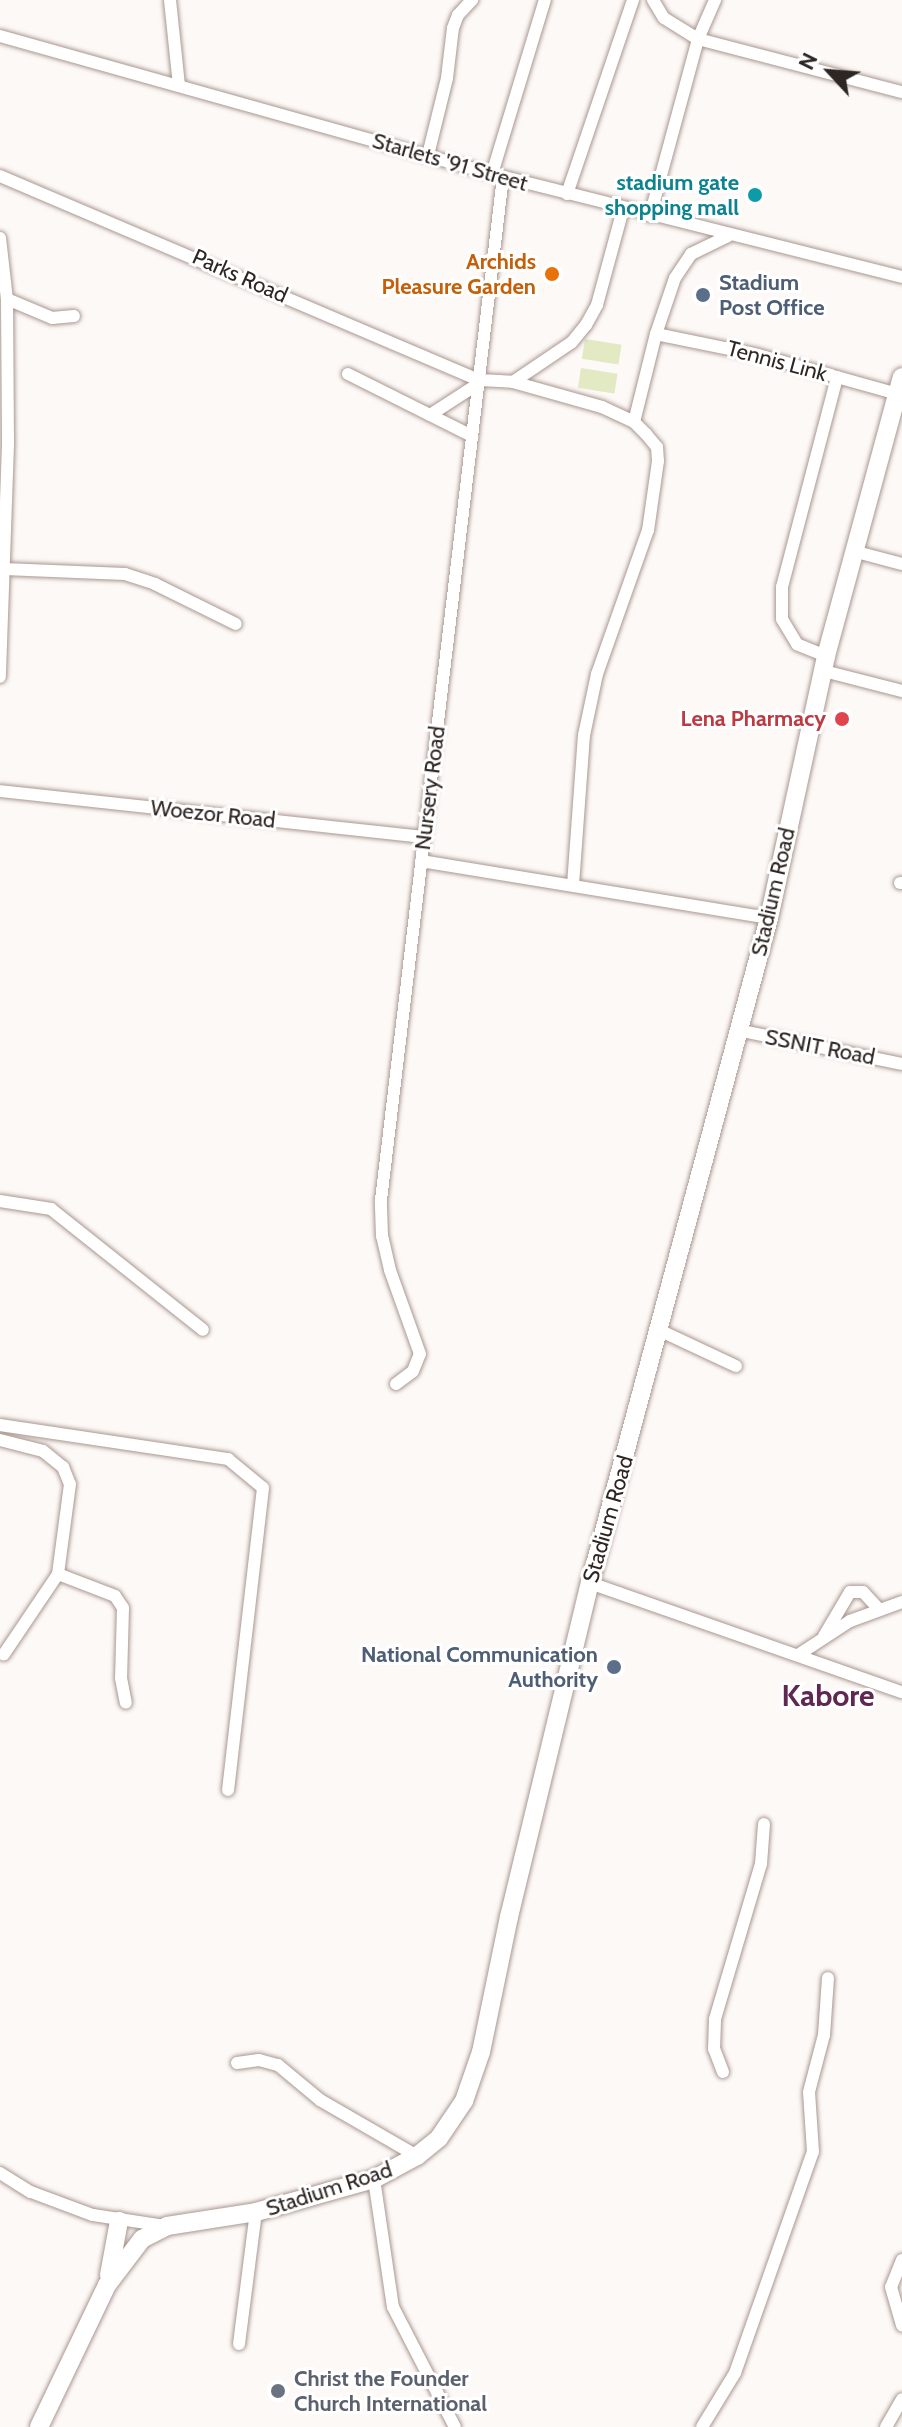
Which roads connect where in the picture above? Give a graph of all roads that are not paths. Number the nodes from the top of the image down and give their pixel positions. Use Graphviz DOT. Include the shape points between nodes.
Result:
graph roads {
  1 [pos="170,0"];
  2 [pos="472,0"];
  3 [pos="545,0"];
  4 [pos="633,0"];
  5 [pos="653,0"];
  6 [pos="715,0"];
  7 [pos="0,36"];
  8 [pos="698,39"];
  9 [pos="179,86"];
  10 [pos="902,92"];
  11 [pos="428,155"];
  12 [pos="0,176"];
  13 [pos="498,176"];
  14 [pos="567,194"];
  15 [pos="623,209"];
  16 [pos="650,216"];
  17 [pos="729,236"];
  18 [pos="0,238"];
  19 [pos="902,277"];
  20 [pos="7,299"];
  21 [pos="74,316"];
  22 [pos="656,334"];
  23 [pos="348,374"];
  24 [pos="837,377"];
  25 [pos="479,382"];
  26 [pos="513,382"];
  27 [pos="900,386"];
  28 [pos="430,415"];
  29 [pos="634,422"];
  30 [pos="472,436"];
  31 [pos="853,551"];
  32 [pos="902,564"];
  33 [pos="4,569"];
  34 [pos="236,624"];
  35 [pos="825,664"];
  36 [pos="0,677"];
  37 [pos="902,691"];
  38 [pos="0,791"];
  39 [pos="425,837"];
  40 [pos="421,861"];
  41 [pos="573,884"];
  42 [pos="769,918"];
  43 [pos="738,1030"];
  44 [pos="902,1064"];
  45 [pos="0,1201"];
  46 [pos="203,1330"];
  47 [pos="659,1330"];
  48 [pos="736,1366"];
  49 [pos="396,1384"];
  50 [pos="0,1425"];
  51 [pos="0,1440"];
  52 [pos="58,1574"];
  53 [pos="590,1583"];
  54 [pos="902,1602"];
  55 [pos="879,1609"];
  56 [pos="823,1639"];
  57 [pos="4,1654"];
  58 [pos="798,1655"];
  59 [pos="902,1692"];
  60 [pos="126,1703"];
  61 [pos="228,1790"];
  62 [pos="764,1824"];
  63 [pos="828,1978"];
  64 [pos="237,2063"];
  65 [pos="723,2072"];
  66 [pos="417,2156"];
  67 [pos="0,2173"];
  68 [pos="374,2179"];
  69 [pos="256,2212"];
  70 [pos="119,2221"];
  71 [pos="167,2226"];
  72 [pos="902,2260"];
  73 [pos="107,2285"];
  74 [pos="902,2325"];
  75 [pos="239,2344"];
  76 [pos="902,2399"];
  77 [pos="39,2427"];
  78 [pos="455,2427"];
  79 [pos="702,2427"];
  80 [pos="886,2427"];
  1 -- 9 [label="street"];
  2 -- 11 [label="street" via="453,28"];
  3 -- 13 [label="street, Nursery Road"];
  4 -- 14 [label="street"];
  5 -- 8 [label="street" via="664,18"];
  6 -- 8 [label="street"];
  7 -- 9 [label="street, Starlets '91 Street"];
  8 -- 10 [label="street"];
  8 -- 16 [label="street"];
  9 -- 11 [label="street, Starlets '91 Street"];
  11 -- 13 [label="street, Starlets '91 Street"];
  12 -- 25 [label="street, Parks Road"];
  13 -- 14 [label="street, Starlets '91 Street"];
  13 -- 25 [label="street, Nursery Road"];
  14 -- 15 [label="street, Starlets '91 Street"];
  15 -- 16 [label="street, Starlets '91 Street"];
  15 -- 26 [label="street" via="597,305 586,325 572,342"];
  16 -- 17 [label="street, Starlets '91 Street"];
  17 -- 19 [label="street, Starlets '91 Street"];
  17 -- 22 [label="street" via="699,248 685,261"];
  18 -- 20 [label="street"];
  20 -- 21 [label="street" via="52,318"];
  20 -- 33 [label="street"];
  22 -- 24 [label="street, Tennis Link"];
  22 -- 29 [label="street"];
  23 -- 28 [label="street"];
  24 -- 27 [label="street, Tennis Link"];
  24 -- 35 [label="street" via="782,587 782,619 797,644"];
  25 -- 26 [label="street, Parks Road"];
  25 -- 28 [label="street"];
  25 -- 30 [label="street, Nursery Road"];
  26 -- 29 [label="street, Parks Road" via="602,407"];
  27 -- 31 [label="main road, Stadium Road"];
  28 -- 30 [label="street"];
  29 -- 41 [label="street" via="657,447 658,461 648,530 597,674 584,735"];
  30 -- 39 [label="street, Nursery Road"];
  31 -- 32 [label="street"];
  31 -- 35 [label="main road, Stadium Road"];
  33 -- 34 [label="street" via="125,574"];
  33 -- 36 [label="street"];
  35 -- 37 [label="street"];
  35 -- 42 [label="main road, Stadium Road"];
  38 -- 39 [label="street, Woezor Road"];
  39 -- 40 [label="street, Nursery Road"];
  40 -- 41 [label="street"];
  40 -- 49 [label="street, Nursery Road" via="381,1200 390,1270 420,1354 413,1371"];
  41 -- 42 [label="street"];
  42 -- 43 [label="main road, Stadium Road"];
  43 -- 44 [label="street, SSNIT Road"];
  43 -- 47 [label="main road, Stadium Road"];
  45 -- 46 [label="street" via="51,1209"];
  47 -- 48 [label="street"];
  47 -- 53 [label="main road, Stadium Road"];
  50 -- 61 [label="street" via="228,1459 263,1488"];
  51 -- 52 [label="street" via="43,1451 63,1467 70,1484"];
  52 -- 57 [label="street"];
  52 -- 60 [label="street" via="115,1596 123,1608 121,1678"];
  53 -- 58 [label="street"];
  53 -- 66 [label="main road, Stadium Road" via="481,2052 464,2101 439,2138"];
  54 -- 55 [label="street"];
  55 -- 56 [label="street"];
  55 -- 56 [label="street" via="863,1592 850,1592"];
  56 -- 58 [label="street"];
  58 -- 59 [label="street"];
  62 -- 65 [label="street" via="761,1864 715,2019 714,2049"];
  63 -- 79 [label="street" via="824,2035 809,2092 813,2152 735,2373"];
  64 -- 66 [label="street" via="259,2060 278,2065 320,2100"];
  66 -- 68 [label="main road, Stadium Road"];
  67 -- 70 [label="street" via="31,2192"];
  68 -- 69 [label="main road, Stadium Road"];
  68 -- 78 [label="street" via="393,2307"];
  69 -- 71 [label="main road, Stadium Road"];
  69 -- 75 [label="street"];
  70 -- 71 [label="street"];
  70 -- 73 [label="main road"];
  71 -- 73 [label="main road, Stadium Road" via="130,2249"];
  72 -- 74 [label="street" via="891,2287"];
  73 -- 77 [label="main road, Stadium Road"];
  76 -- 80 [label="street"];
}
